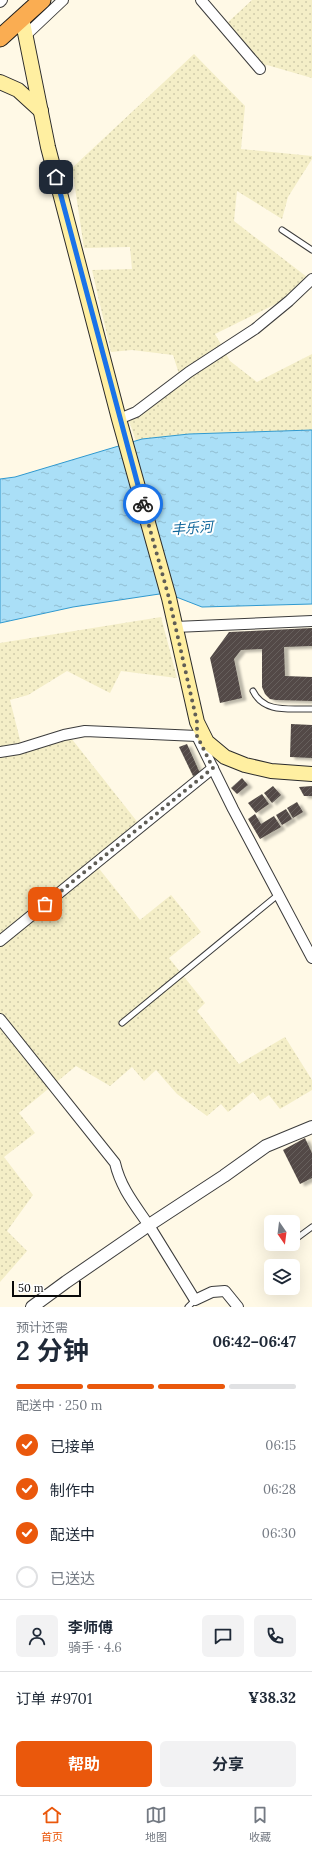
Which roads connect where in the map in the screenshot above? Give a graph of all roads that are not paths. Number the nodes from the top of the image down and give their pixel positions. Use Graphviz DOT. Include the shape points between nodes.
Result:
graph roads {
  1 [pos="24,0"];
  2 [pos="42,0"];
  3 [pos="63,0"];
  4 [pos="201,0"];
  5 [pos="22,18"];
  6 [pos="0,22"];
  7 [pos="26,35"];
  8 [pos="0,38"];
  9 [pos="260,69"];
  10 [pos="0,82"];
  11 [pos="41,111"];
  12 [pos="282,230"];
  13 [pos="312,250"];
  14 [pos="312,279"];
  15 [pos="119,419"];
  16 [pos="312,621"];
  17 [pos="175,627"];
  18 [pos="253,691"];
  19 [pos="312,709"];
  20 [pos="197,722"];
  21 [pos="197,736"];
  22 [pos="0,752"];
  23 [pos="213,768"];
  24 [pos="312,774"];
  25 [pos="278,894"];
  26 [pos="0,941"];
  27 [pos="312,958"];
  28 [pos="0,1019"];
  29 [pos="122,1023"];
  30 [pos="311,1128"];
  31 [pos="148,1225"];
  32 [pos="312,1227"];
  33 [pos="300,1236"];
  34 [pos="191,1304"];
  35 [pos="32,1307"];
  36 [pos="238,1307"];
  1 -- 6 [label="highway"];
  2 -- 5 [label="highway"];
  3 -- 7 [label="street"];
  4 -- 9 [label="street"];
  5 -- 7 [label="main road"];
  5 -- 8 [label="highway"];
  7 -- 11 [label="main road"];
  10 -- 11 [label="main road" via="18,90"];
  11 -- 15 [label="main road" via="50,155"];
  12 -- 13 [label="lane"];
  14 -- 15 [label="street" via="255,329 189,372 136,412"];
  15 -- 17 [label="main road"];
  16 -- 17 [label="street"];
  17 -- 20 [label="main road"];
  18 -- 19 [label="lane" via="261,702 273,708"];
  20 -- 21 [label="street"];
  20 -- 24 [label="main road" via="207,742 225,757 265,769"];
  21 -- 22 [label="street" via="85,731 64,734 19,749"];
  21 -- 23 [label="street"];
  23 -- 25 [label="street"];
  23 -- 26 [label="street"];
  25 -- 27 [label="street"];
  25 -- 29 [label="lane"];
  28 -- 31 [label="street" via="115,1164 125,1191"];
  30 -- 31 [label="street" via="266,1146"];
  31 -- 34 [label="street"];
  31 -- 35 [label="street"];
  32 -- 33 [label="lane"];
  34 -- 36 [label="street" via="212,1292 225,1291"];
}
